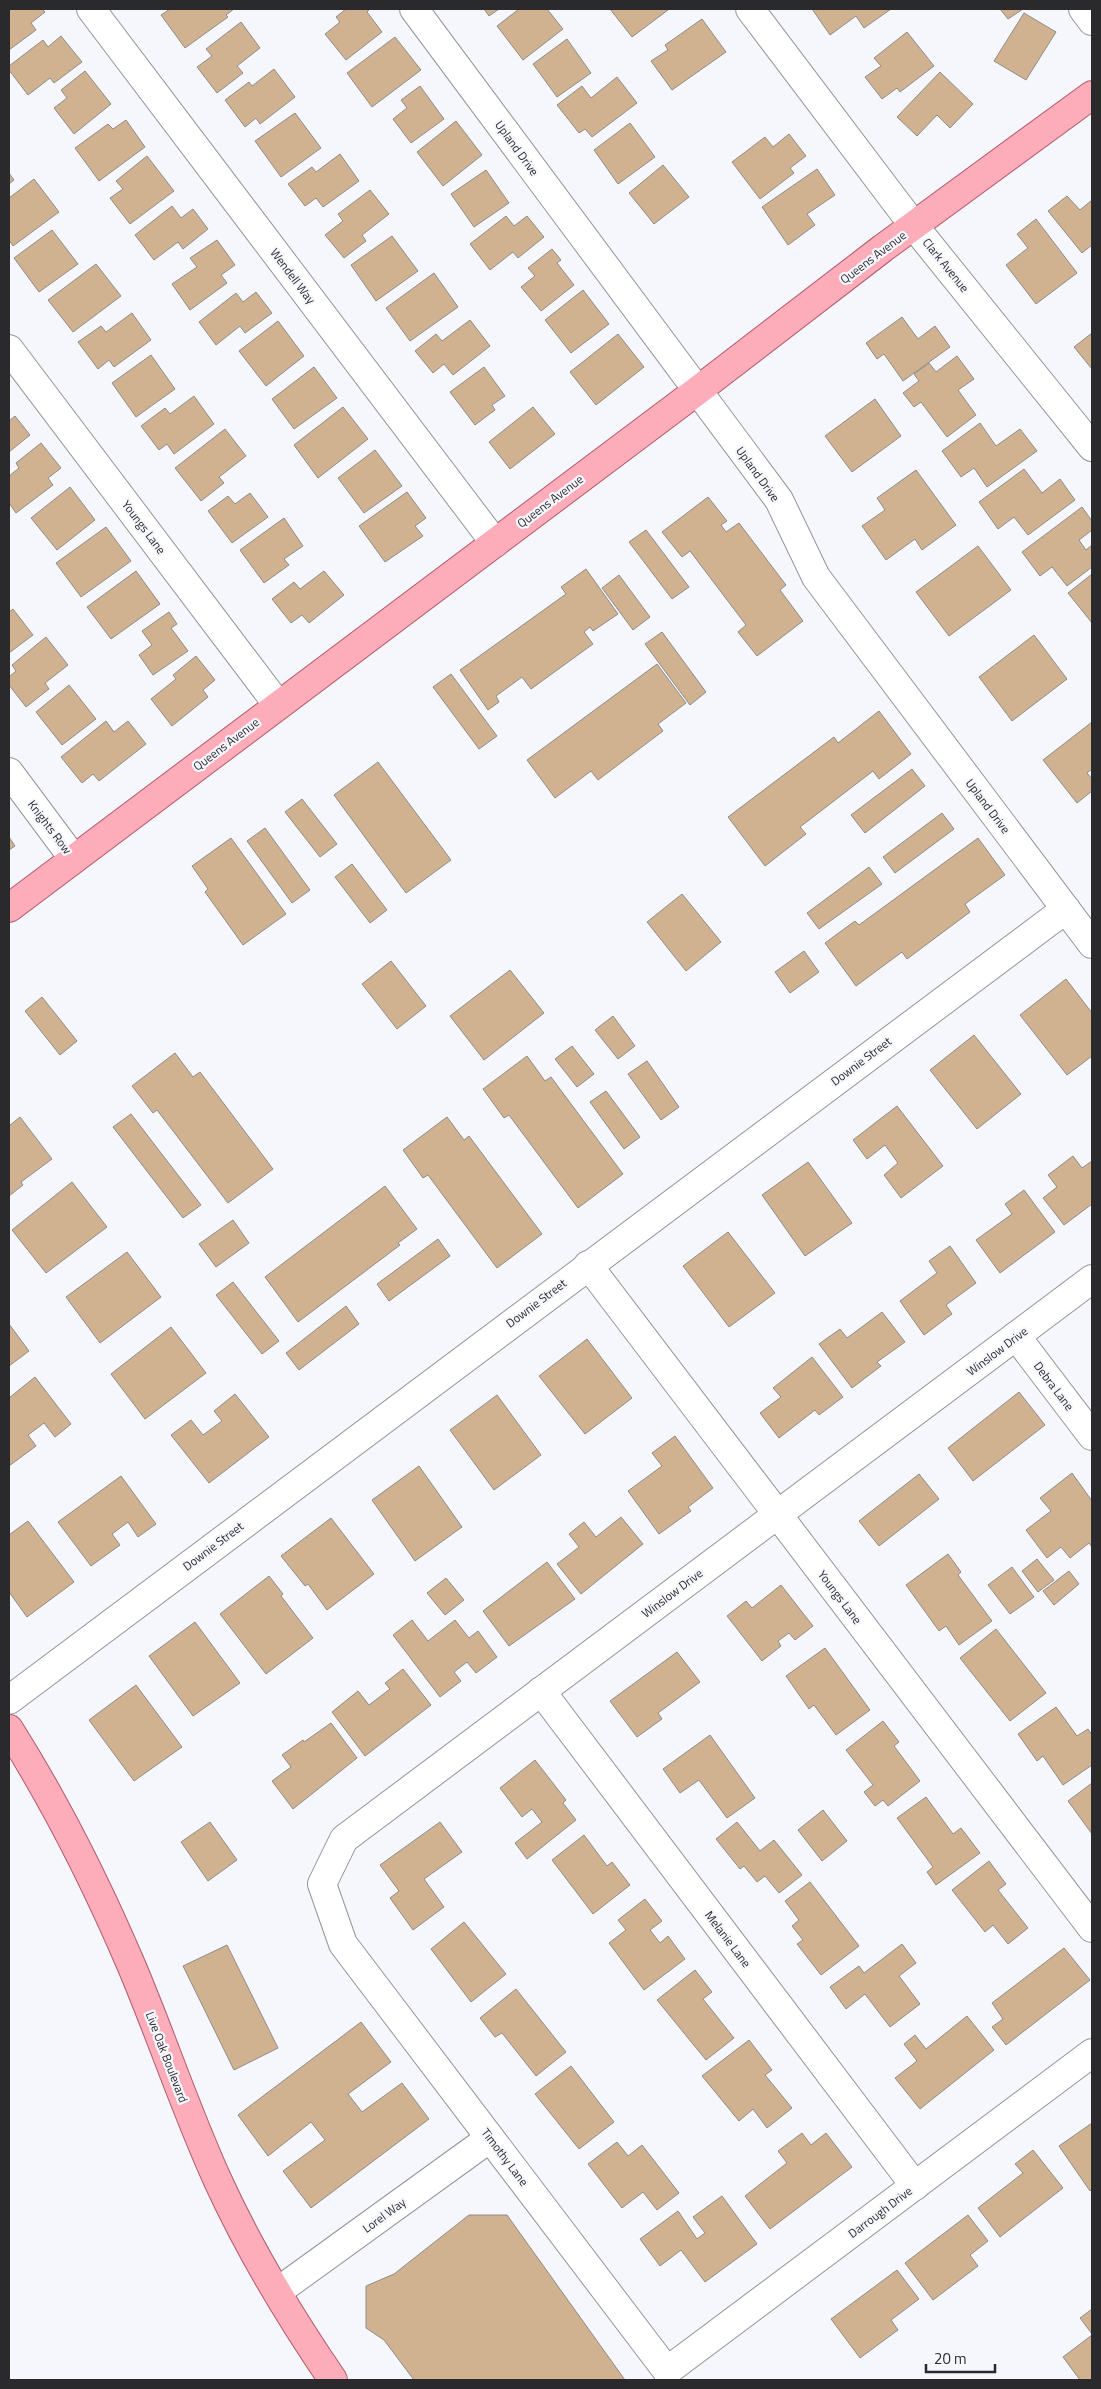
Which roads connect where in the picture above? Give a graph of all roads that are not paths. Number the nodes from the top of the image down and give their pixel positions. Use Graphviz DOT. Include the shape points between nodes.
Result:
graph roads {
  1 [pos="91,9"];
  2 [pos="414,9"];
  3 [pos="750,9"];
  4 [pos="1083,9"];
  5 [pos="1092,21"];
  6 [pos="1092,95"];
  7 [pos="914,226"];
  8 [pos="9,349"];
  9 [pos="697,391"];
  10 [pos="1092,447"];
  11 [pos="495,543"];
  12 [pos="278,705"];
  13 [pos="9,772"];
  14 [pos="73,858"];
  15 [pos="9,908"];
  16 [pos="1066,909"];
  17 [pos="1092,944"];
  18 [pos="588,1265"];
  19 [pos="1092,1279"];
  20 [pos="1016,1336"];
  21 [pos="1092,1436"];
  22 [pos="778,1514"];
  23 [pos="541,1691"];
  24 [pos="9,1700"];
  25 [pos="9,1730"];
  26 [pos="1092,1928"];
  27 [pos="343,1944"];
  28 [pos="1092,2053"];
  29 [pos="490,2138"];
  30 [pos="914,2186"];
  31 [pos="277,2292"];
  32 [pos="667,2371"];
  33 [pos="333,2380"];
  1 -- 11 [label="street, Wendell Way"];
  2 -- 9 [label="street, Upland Drive"];
  3 -- 7 [label="street, Clark Avenue"];
  4 -- 5 [label="street"];
  6 -- 7 [label="main road, Queens Avenue"];
  7 -- 9 [label="main road, Queens Avenue"];
  7 -- 10 [label="street, Clark Avenue"];
  8 -- 12 [label="street, Youngs Lane"];
  9 -- 11 [label="main road, Queens Avenue"];
  9 -- 16 [label="street, Upland Drive" via="779,500 816,577"];
  11 -- 12 [label="main road, Queens Avenue"];
  12 -- 14 [label="main road, Queens Avenue"];
  13 -- 14 [label="street, Knights Row"];
  14 -- 15 [label="main road, Queens Avenue"];
  16 -- 17 [label="street, Upland Drive"];
  16 -- 18 [label="street, Downie Street"];
  18 -- 22 [label="street, Youngs Lane"];
  18 -- 24 [label="street, Downie Street"];
  19 -- 20 [label="street, Winslow Drive"];
  20 -- 21 [label="street, Debra Lane"];
  20 -- 22 [label="street, Winslow Drive"];
  22 -- 23 [label="street, Winslow Drive"];
  22 -- 26 [label="street, Youngs Lane"];
  23 -- 27 [label="street, Winslow Drive" via="344,1839 322,1884"];
  23 -- 30 [label="street, Melanie Lane"];
  25 -- 31 [label="main road, Live Oak Boulevard" via="79,1852 132,1966 218,2181"];
  27 -- 29 [label="street, Timothy Lane"];
  28 -- 30 [label="street, Darrough Drive"];
  29 -- 31 [label="street, Lorel Way"];
  29 -- 32 [label="street, Timothy Lane"];
  30 -- 32 [label="street, Darrough Drive"];
  31 -- 33 [label="main road, Live Oak Boulevard"];
}
